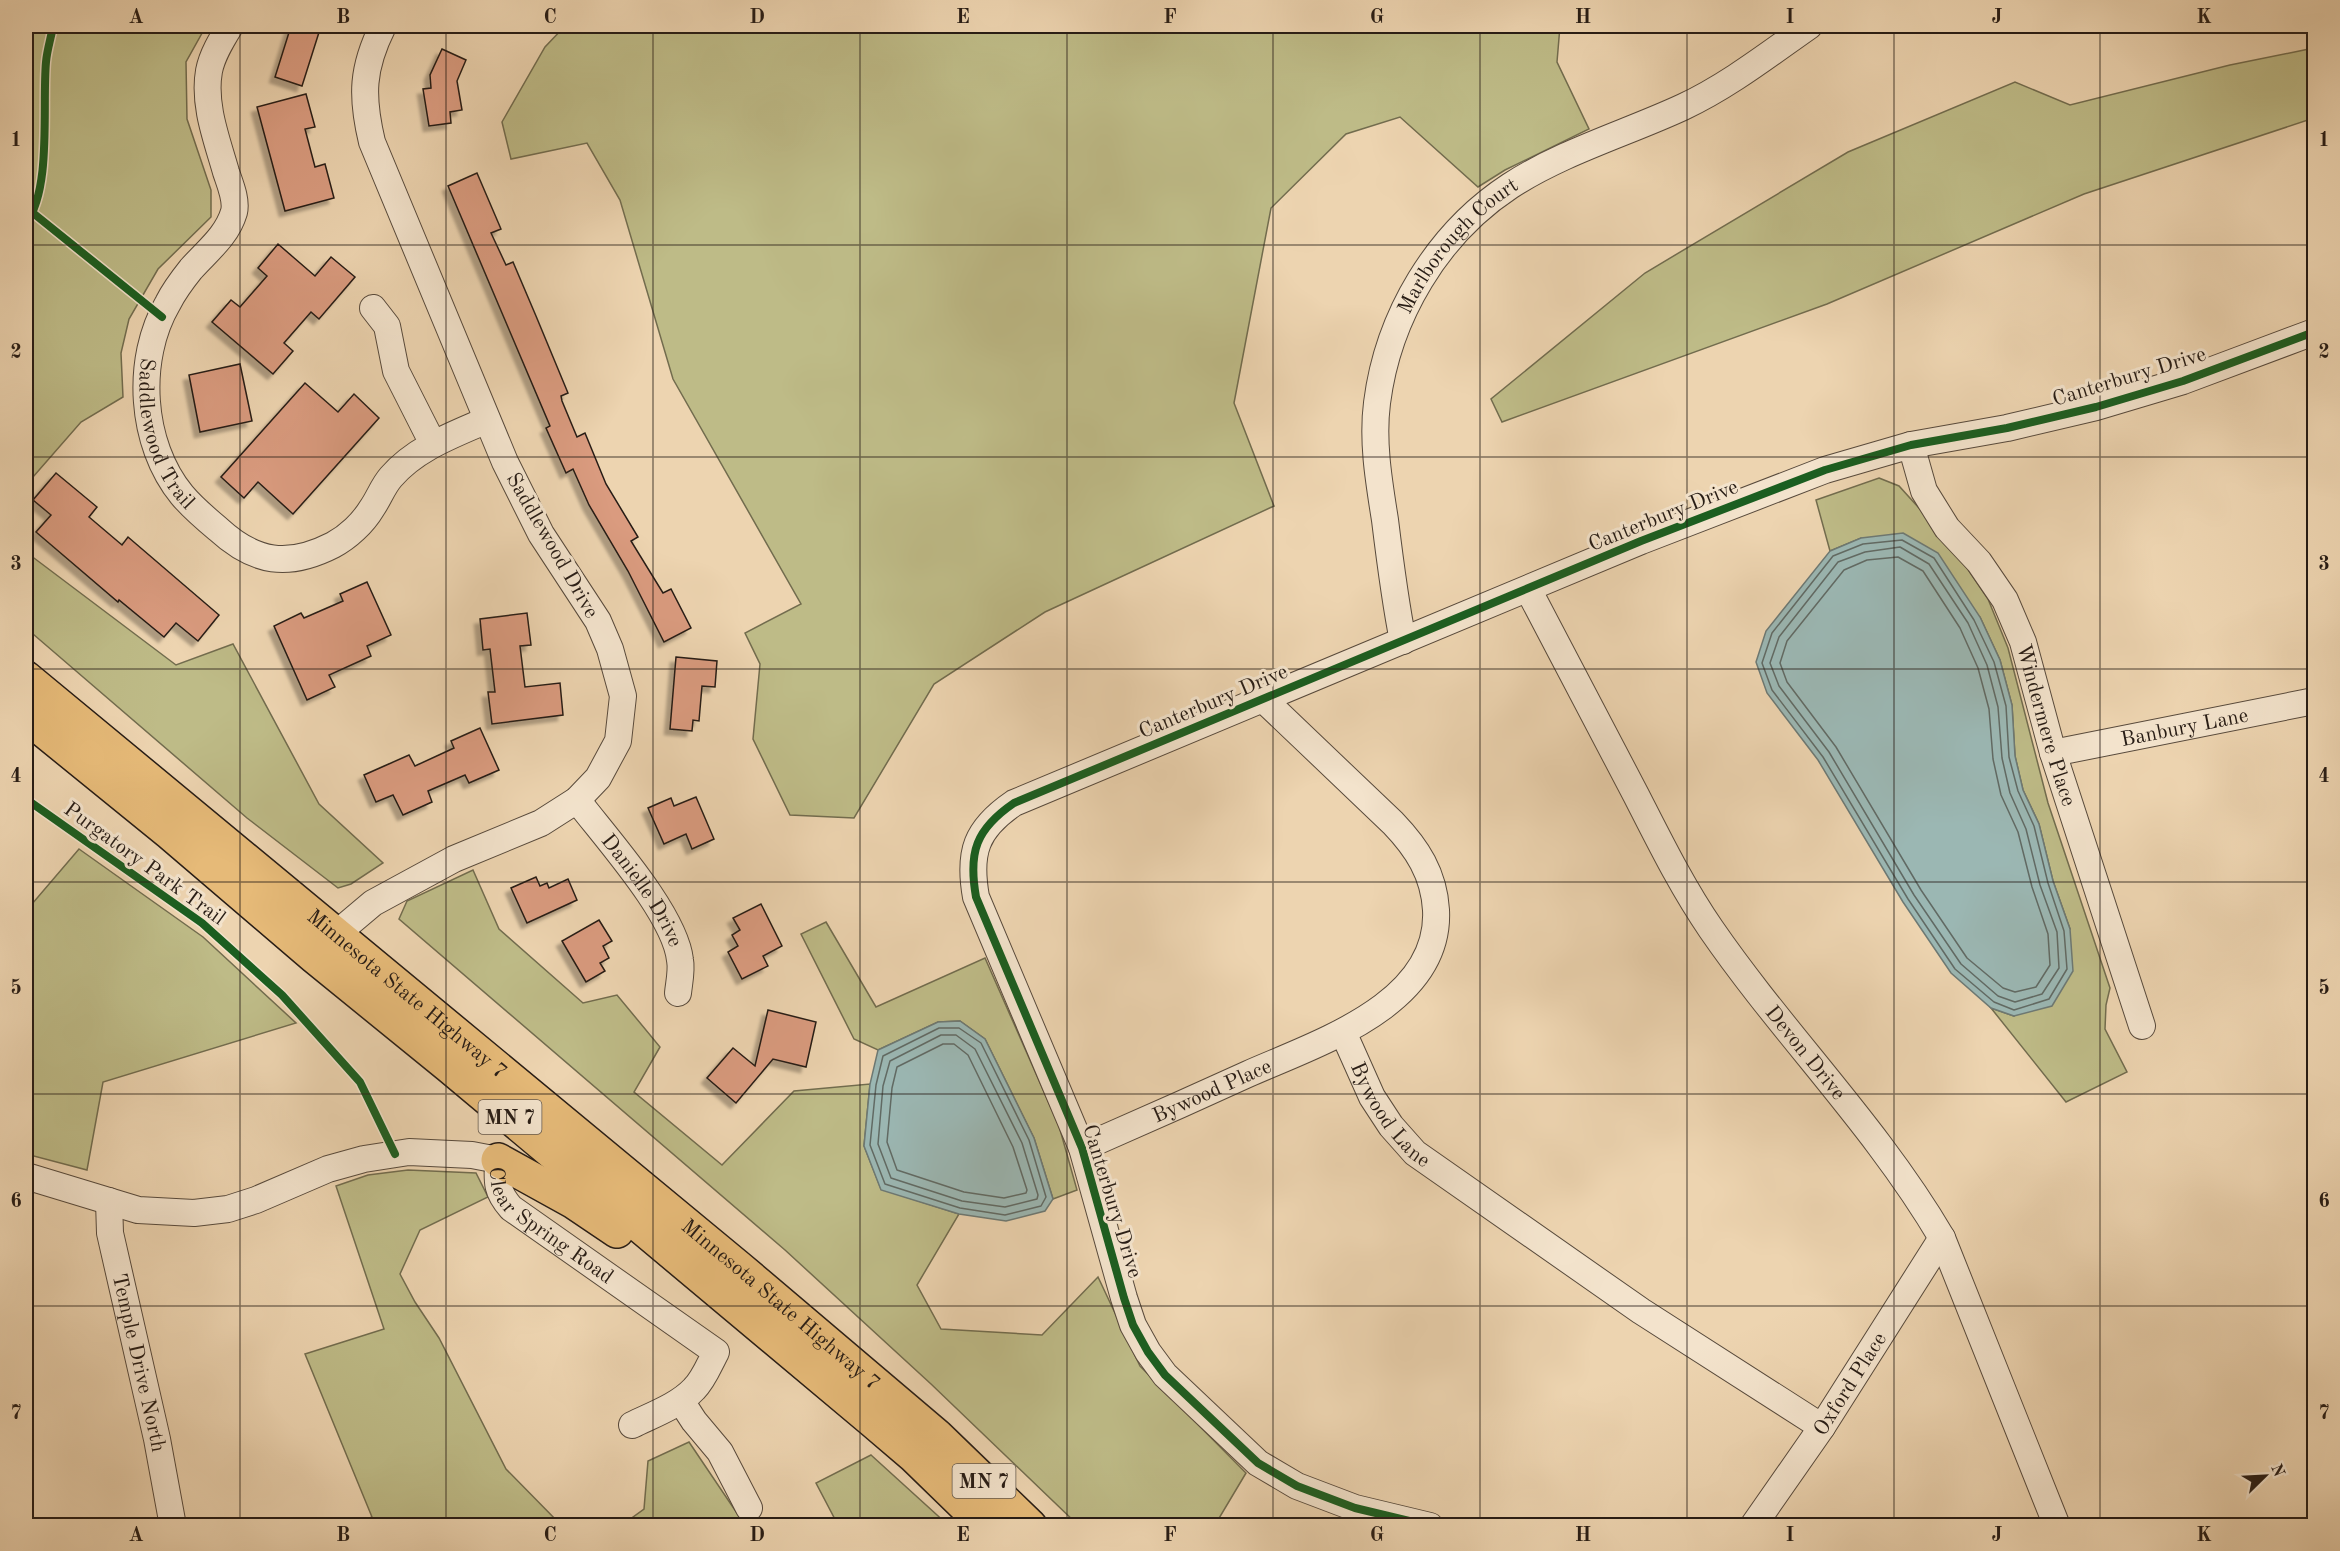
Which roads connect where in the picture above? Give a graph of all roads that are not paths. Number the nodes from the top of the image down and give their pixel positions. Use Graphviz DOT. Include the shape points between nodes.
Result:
graph roads {
  1 [pos="230,26"];
  2 [pos="383,26"];
  3 [pos="1809,26"];
  4 [pos="374,308"];
  5 [pos="2314,333"];
  6 [pos="488,420"];
  7 [pos="434,444"];
  8 [pos="1911,446"];
  9 [pos="1528,589"];
  10 [pos="1403,641"];
  11 [pos="26,678"];
  12 [pos="1263,699"];
  13 [pos="2314,701"];
  14 [pos="26,716"];
  15 [pos="2053,753"];
  16 [pos="577,800"];
  17 [pos="335,935"];
  18 [pos="678,993"];
  19 [pos="2142,1026"];
  20 [pos="1343,1032"];
  21 [pos="1082,1148"];
  22 [pos="498,1160"];
  23 [pos="26,1176"];
  24 [pos="109,1201"];
  25 [pos="1942,1238"];
  26 [pos="719,1292"];
  27 [pos="681,1401"];
  28 [pos="632,1425"];
  29 [pos="1822,1427"];
  30 [pos="750,1508"];
  31 [pos="173,1526"];
  32 [pos="986,1526"];
  33 [pos="1030,1526"];
  34 [pos="1430,1526"];
  35 [pos="1753,1526"];
  36 [pos="2057,1526"];
  1 -- 7 [label="street, Saddlewood Trail" via="209,70 209,98 212,125 235,209 228,229 190,270 167,304 152,342 145,380 148,421 161,459 181,494 229,539 248,552 269,559 291,560 335,544 355,529 390,478 409,459"];
  2 -- 6 [label="street, Saddlewood Drive" via="371,50 364,80 372,142"];
  3 -- 10 [label="street, Marlborough Court" via="1686,106 1557,161 1510,186 1469,219 1434,258 1407,303 1387,351 1377,404 1377,465"];
  4 -- 7 [label="street" via="387,327 396,371"];
  5 -- 8 [label="street, Canterbury Drive" via="2183,381 2096,407"];
  6 -- 7 [label="street, Saddlewood Trail"];
  6 -- 16 [label="street, Saddlewood Drive" via="541,534 598,621 623,696 618,741 598,778"];
  8 -- 9 [label="street, Canterbury Drive" via="1816,473"];
  8 -- 15 [label="street, Windermere Place" via="1924,491 1947,528 1979,562 2005,600 2023,642"];
  9 -- 10 [label="street, Canterbury Drive"];
  9 -- 25 [label="street, Devon Drive" via="1677,874 1710,928 1894,1163"];
  10 -- 12 [label="street, Canterbury Drive"];
  11 -- 17 [label="main road, Minnesota State Highway 7 / MN 7"];
  12 -- 20 [label="street, Bywood Lane" via="1408,839 1425,865 1435,892 1437,923 1430,952 1413,979 1394,999"];
  12 -- 21 [label="street, Canterbury Drive" via="1014,803 981,832 972,874 976,897"];
  13 -- 15 [label="street, Banbury Lane"];
  14 -- 26 [label="main road, Minnesota State Highway 7 / MN 7"];
  15 -- 19 [label="street, Windermere Place"];
  16 -- 17 [label="street, Saddlewood Drive" via="541,823 454,859 373,903"];
  16 -- 18 [label="street, Danielle Drive" via="644,887 674,937 680,961"];
  17 -- 33 [label="main road, Minnesota State Highway 7 / MN 7" via="937,1436"];
  20 -- 21 [label="street, Bywood Place"];
  20 -- 29 [label="street, Bywood Lane" via="1372,1097 1415,1153 1641,1311"];
  21 -- 34 [label="street, Canterbury Drive" via="1133,1325 1165,1375 1258,1463 1297,1486 1355,1508"];
  22 -- 24 [label="street, Clear Spring Road" via="409,1152 364,1159 328,1169 228,1209 194,1213 138,1210"];
  22 -- 26 [label="main road" via="574,1202 694,1286"];
  22 -- 27 [label="street, Clear Spring Road" via="497,1186 511,1208 716,1352 694,1390"];
  23 -- 24 [label="street, Clear Spring Road"];
  24 -- 31 [label="street, Temple Drive North" via="110,1233"];
  25 -- 29 [label="street, Oxford Place"];
  25 -- 36 [label="street, Devon Drive"];
  26 -- 32 [label="main road, Minnesota State Highway 7 / MN 7" via="914,1456"];
  27 -- 28 [label="street, Clear Spring Road"];
  27 -- 30 [label="street" via="720,1452"];
  29 -- 35 [label="street, Oxford Place"];
}
